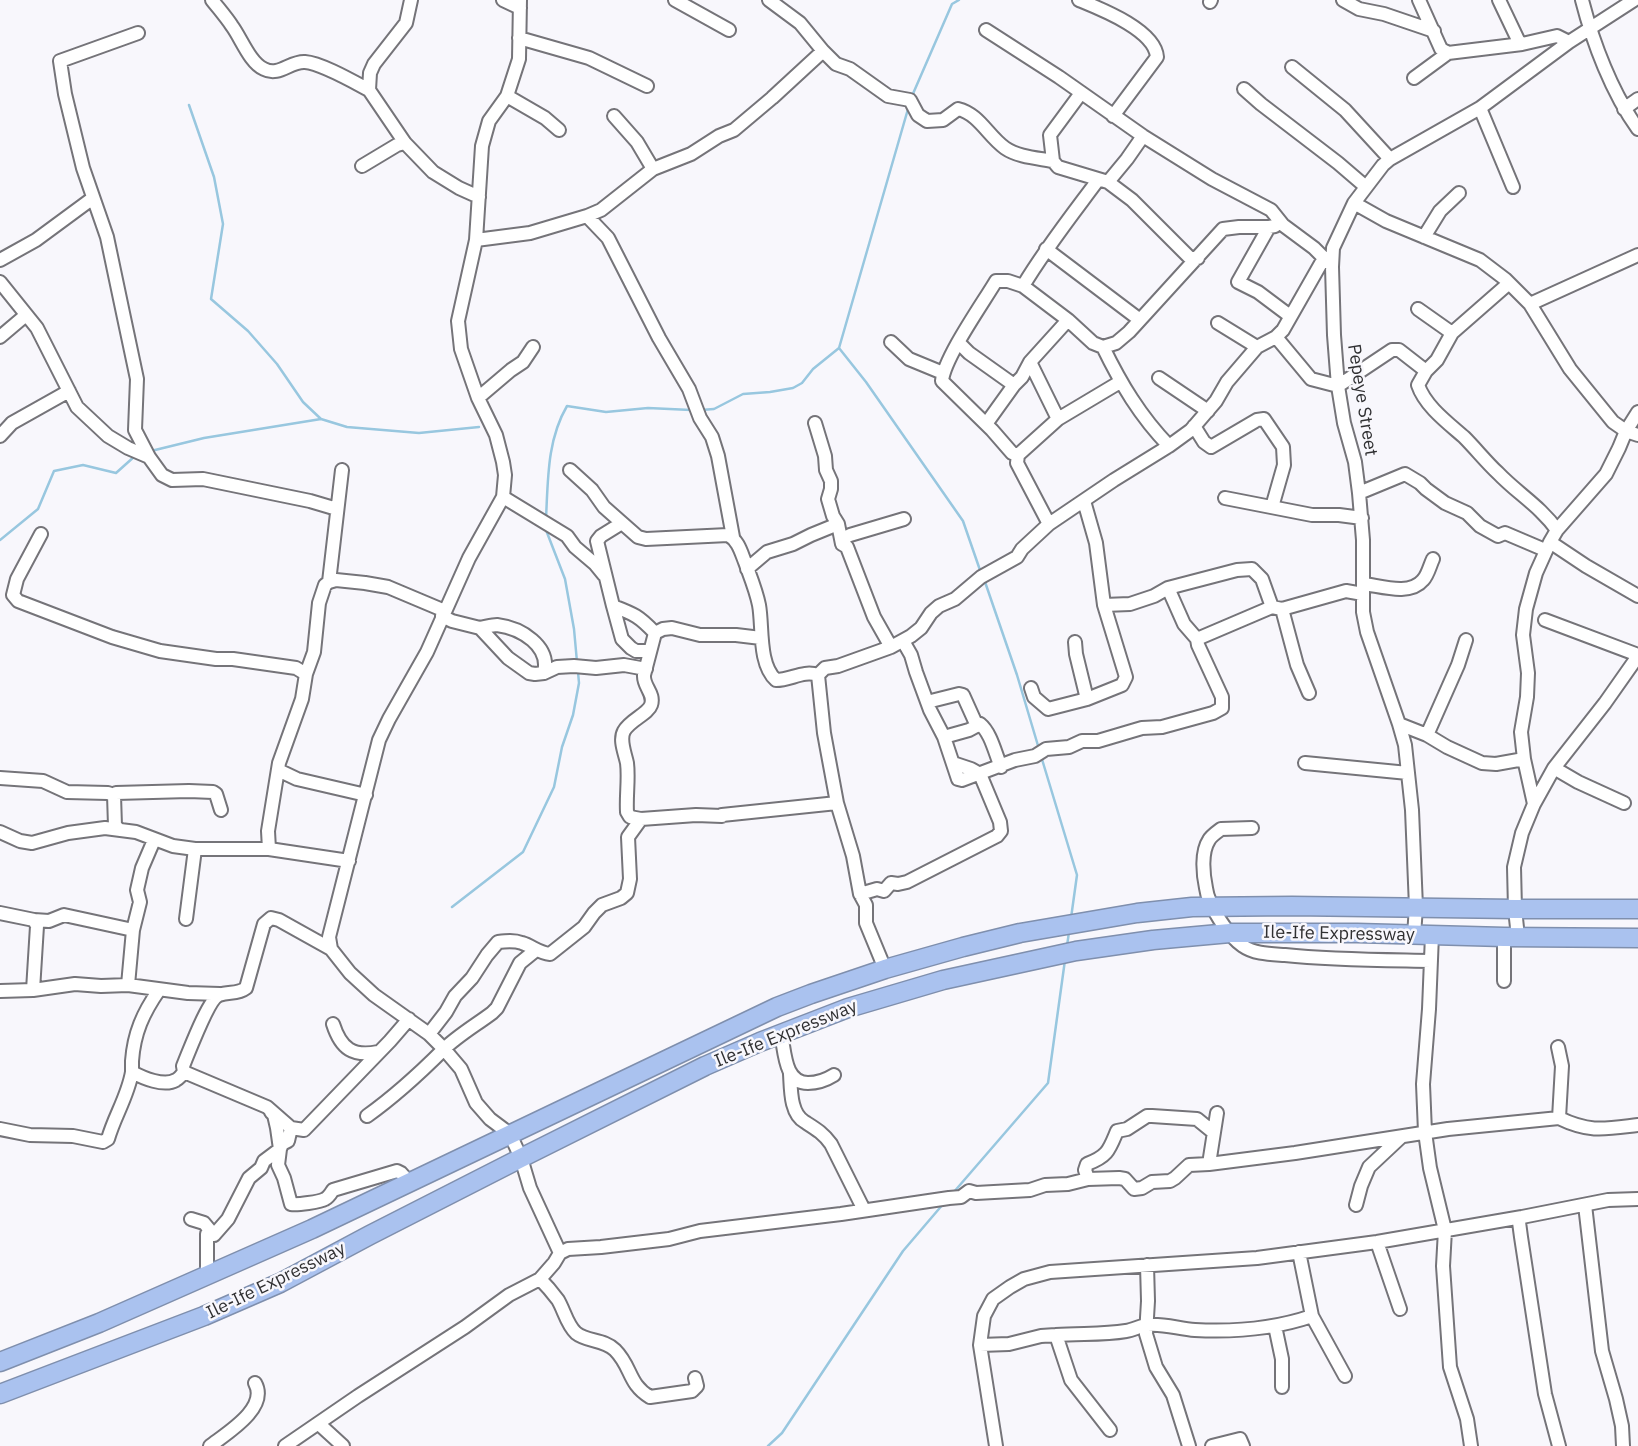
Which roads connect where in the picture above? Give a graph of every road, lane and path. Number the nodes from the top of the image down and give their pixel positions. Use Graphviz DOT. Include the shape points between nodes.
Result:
graph roads {
  1 [pos="411,0"];
  2 [pos="503,0"];
  3 [pos="675,0"];
  4 [pos="769,0"];
  5 [pos="1079,0"];
  6 [pos="1343,0"];
  7 [pos="1419,0"];
  8 [pos="1499,0"];
  9 [pos="1582,0"];
  10 [pos="1634,0"];
  11 [pos="218,2"];
  12 [pos="520,4"];
  13 [pos="1589,29"];
  14 [pos="729,30"];
  15 [pos="986,30"];
  16 [pos="1434,31"];
  17 [pos="138,33"];
  18 [pos="519,38"];
  19 [pos="1569,41"];
  20 [pos="1522,44"];
  21 [pos="823,51"];
  22 [pos="1448,53"];
  23 [pos="1292,67"];
  24 [pos="1413,78"];
  25 [pos="647,86"];
  26 [pos="1244,89"];
  27 [pos="369,90"];
  28 [pos="1081,93"];
  29 [pos="507,96"];
  30 [pos="1638,99"];
  31 [pos="1480,108"];
  32 [pos="1624,109"];
  33 [pos="614,116"];
  34 [pos="1113,116"];
  35 [pos="1638,129"];
  36 [pos="559,130"];
  37 [pos="1143,136"];
  38 [pos="405,143"];
  39 [pos="1390,159"];
  40 [pos="1053,161"];
  41 [pos="362,166"];
  42 [pos="653,169"];
  43 [pos="1103,181"];
  44 [pos="1366,187"];
  45 [pos="1513,187"];
  46 [pos="1459,192"];
  47 [pos="479,197"];
  48 [pos="93,198"];
  49 [pos="1354,203"];
  50 [pos="587,216"];
  51 [pos="1283,225"];
  52 [pos="1269,227"];
  53 [pos="1424,237"];
  54 [pos="476,240"];
  55 [pos="1046,249"];
  56 [pos="1638,255"];
  57 [pos="1198,258"];
  58 [pos="0,260"];
  59 [pos="1328,262"];
  60 [pos="0,282"];
  61 [pos="1508,284"];
  62 [pos="1023,286"];
  63 [pos="1530,304"];
  64 [pos="1418,309"];
  65 [pos="26,315"];
  66 [pos="1290,316"];
  67 [pos="1068,320"];
  68 [pos="1140,320"];
  69 [pos="1218,323"];
  70 [pos="1452,333"];
  71 [pos="0,337"];
  72 [pos="1276,337"];
  73 [pos="891,342"];
  74 [pos="959,343"];
  75 [pos="533,347"];
  76 [pos="1103,347"];
  77 [pos="1257,347"];
  78 [pos="1030,362"];
  79 [pos="1426,371"];
  80 [pos="943,373"];
  81 [pos="1159,378"];
  82 [pos="1120,382"];
  83 [pos="1014,385"];
  84 [pos="1338,386"];
  85 [pos="69,391"];
  86 [pos="478,398"];
  87 [pos="1208,411"];
  88 [pos="1638,412"];
  89 [pos="1058,419"];
  90 [pos="815,423"];
  91 [pos="986,424"];
  92 [pos="1194,426"];
  93 [pos="1632,433"];
  94 [pos="0,436"];
  95 [pos="1169,446"];
  96 [pos="1018,455"];
  97 [pos="149,457"];
  98 [pos="342,470"];
  99 [pos="570,470"];
  100 [pos="1359,493"];
  101 [pos="503,497"];
  102 [pos="1225,498"];
  103 [pos="1084,501"];
  104 [pos="1272,507"];
  105 [pos="337,509"];
  106 [pos="1362,518"];
  107 [pos="904,519"];
  108 [pos="622,523"];
  109 [pos="838,524"];
  110 [pos="1049,524"];
  111 [pos="1557,530"];
  112 [pos="41,534"];
  113 [pos="733,537"];
  114 [pos="842,544"];
  115 [pos="1547,546"];
  116 [pos="1433,559"];
  117 [pos="598,561"];
  118 [pos="747,569"];
  119 [pos="329,582"];
  120 [pos="1168,588"];
  121 [pos="1364,589"];
  122 [pos="1638,596"];
  123 [pos="1104,605"];
  124 [pos="613,606"];
  125 [pos="1277,608"];
  126 [pos="444,613"];
  127 [pos="1545,620"];
  128 [pos="480,628"];
  129 [pos="655,633"];
  130 [pos="761,638"];
  131 [pos="1197,639"];
  132 [pos="1466,640"];
  133 [pos="1075,642"];
  134 [pos="897,644"];
  135 [pos="649,651"];
  136 [pos="1637,658"];
  137 [pos="646,669"];
  138 [pos="544,673"];
  139 [pos="306,674"];
  140 [pos="818,675"];
  141 [pos="1031,688"];
  142 [pos="1309,693"];
  143 [pos="1087,699"];
  144 [pos="927,702"];
  145 [pos="1399,724"];
  146 [pos="977,726"];
  147 [pos="1427,735"];
  148 [pos="944,737"];
  149 [pos="1524,759"];
  150 [pos="1305,763"];
  151 [pos="1000,766"];
  152 [pos="1553,768"];
  153 [pos="278,770"];
  154 [pos="1408,773"];
  155 [pos="980,774"];
  156 [pos="0,778"];
  157 [pos="114,795"];
  158 [pos="366,795"];
  159 [pos="837,803"];
  160 [pos="1624,803"];
  161 [pos="1534,804"];
  162 [pos="220,810"];
  163 [pos="641,819"];
  164 [pos="1252,828"];
  165 [pos="119,830"];
  166 [pos="0,832"];
  167 [pos="154,840"];
  168 [pos="195,849"];
  169 [pos="269,849"];
  170 [pos="349,861"];
  171 [pos="860,894"];
  172 [pos="1212,907"];
  173 [pos="1416,907"];
  174 [pos="1516,909"];
  175 [pos="1633,909"];
  176 [pos="0,913"];
  177 [pos="186,919"];
  178 [pos="34,920"];
  179 [pos="133,930"];
  180 [pos="1230,933"];
  181 [pos="1423,935"];
  182 [pos="1511,937"];
  183 [pos="1633,938"];
  184 [pos="330,943"];
  185 [pos="536,950"];
  186 [pos="1431,961"];
  187 [pos="885,970"];
  188 [pos="1504,981"];
  189 [pos="128,985"];
  190 [pos="33,990"];
  191 [pos="159,990"];
  192 [pos="0,991"];
  193 [pos="220,994"];
  194 [pos="778,1007"];
  195 [pos="409,1019"];
  196 [pos="333,1024"];
  197 [pos="784,1032"];
  198 [pos="429,1034"];
  199 [pos="1558,1046"];
  200 [pos="444,1049"];
  201 [pos="379,1052"];
  202 [pos="132,1072"];
  203 [pos="184,1072"];
  204 [pos="790,1074"];
  205 [pos="834,1075"];
  206 [pos="267,1107"];
  207 [pos="1217,1114"];
  208 [pos="367,1116"];
  209 [pos="1559,1118"];
  210 [pos="1638,1125"];
  211 [pos="292,1128"];
  212 [pos="0,1129"];
  213 [pos="1213,1132"];
  214 [pos="1425,1132"];
  215 [pos="510,1134"];
  216 [pos="1401,1137"];
  217 [pos="280,1149"];
  218 [pos="521,1158"];
  219 [pos="1209,1164"];
  220 [pos="1088,1179"];
  221 [pos="409,1182"];
  222 [pos="1638,1199"];
  223 [pos="1356,1205"];
  224 [pos="1585,1205"];
  225 [pos="355,1209"];
  226 [pos="864,1210"];
  227 [pos="1522,1217"];
  228 [pos="191,1219"];
  229 [pos="1445,1230"];
  230 [pos="370,1234"];
  231 [pos="214,1235"];
  232 [pos="1377,1242"];
  233 [pos="1299,1252"];
  234 [pos="560,1253"];
  235 [pos="1147,1265"];
  236 [pos="207,1275"];
  237 [pos="540,1279"];
  238 [pos="1400,1309"];
  239 [pos="1312,1316"];
  240 [pos="1147,1325"];
  241 [pos="1275,1326"];
  242 [pos="1056,1335"];
  243 [pos="980,1345"];
  244 [pos="0,1362"];
  245 [pos="1345,1376"];
  246 [pos="695,1377"];
  247 [pos="255,1382"];
  248 [pos="1282,1387"];
  249 [pos="0,1394"];
  250 [pos="319,1423"];
  251 [pos="1110,1430"];
  252 [pos="210,1446"];
  253 [pos="285,1446"];
  254 [pos="343,1446"];
  255 [pos="996,1446"];
  256 [pos="1189,1446"];
  257 [pos="1212,1446"];
  258 [pos="1243,1446"];
  259 [pos="1471,1446"];
  260 [pos="1558,1446"];
  261 [pos="1623,1446"];
  1 -- 27 [label="street" via="406,23 374,64"];
  2 -- 12 [label="street"];
  3 -- 14 [label="street"];
  4 -- 21 [label="street" via="800,23"];
  5 -- 34 [label="street" via="1136,28 1156,50 1157,57"];
  6 -- 16 [label="street"];
  7 -- 16 [label="street"];
  8 -- 20 [label="street"];
  9 -- 13 [label="street"];
  10 -- 13 [label="street, Pepeye Street"];
  11 -- 27 [label="street" via="255,63 264,69 275,72 309,62"];
  12 -- 18 [label="street"];
  13 -- 19 [label="street, Pepeye Street"];
  13 -- 32 [label="street"];
  15 -- 28 [label="street"];
  16 -- 22 [label="street" via="1441,50"];
  17 -- 48 [label="street" via="60,61"];
  18 -- 25 [label="street" via="589,58"];
  18 -- 29 [label="street" via="519,59"];
  19 -- 20 [label="street" via="1557,36"];
  19 -- 31 [label="street, Pepeye Street"];
  20 -- 22 [label="street"];
  21 -- 40 [label="street" via="835,64 888,96 910,100 918,116 927,121 943,120 958,109 966,111 1007,150"];
  21 -- 42 [label="street" via="734,130"];
  22 -- 24 [label="street"];
  23 -- 39 [label="street" via="1345,110"];
  26 -- 44 [label="street"];
  27 -- 38 [label="street"];
  28 -- 34 [label="street"];
  28 -- 40 [label="street" via="1050,135"];
  29 -- 36 [label="street"];
  29 -- 47 [label="street" via="489,121 482,146"];
  30 -- 32 [label="street"];
  31 -- 39 [label="street, Pepeye Street"];
  31 -- 45 [label="street"];
  32 -- 35 [label="street"];
  33 -- 42 [label="street"];
  34 -- 37 [label="street"];
  37 -- 43 [label="street"];
  37 -- 51 [label="street" via="1271,211"];
  38 -- 41 [label="street"];
  38 -- 47 [label="street" via="433,172"];
  39 -- 44 [label="street, Pepeye Street"];
  40 -- 43 [label="street" via="1058,167"];
  42 -- 50 [label="street"];
  43 -- 55 [label="street"];
  43 -- 57 [label="street" via="1132,200 1190,258"];
  44 -- 49 [label="street, Pepeye Street"];
  46 -- 53 [label="street"];
  47 -- 54 [label="street"];
  48 -- 58 [label="street"];
  48 -- 97 [label="street" via="107,237 136,379 135,430"];
  49 -- 53 [label="street"];
  49 -- 59 [label="street, Pepeye Street"];
  50 -- 54 [label="street" via="530,233"];
  50 -- 113 [label="street" via="608,238 712,437"];
  51 -- 52 [label="street"];
  51 -- 59 [label="street"];
  52 -- 57 [label="street" via="1223,229"];
  52 -- 66 [label="street" via="1238,282"];
  53 -- 61 [label="street" via="1479,260"];
  54 -- 86 [label="street" via="458,321 461,349"];
  55 -- 62 [label="street"];
  55 -- 68 [label="street"];
  56 -- 63 [label="street"];
  57 -- 68 [label="street"];
  59 -- 66 [label="street"];
  59 -- 84 [label="street, Pepeye Street"];
  60 -- 65 [label="street"];
  61 -- 63 [label="street"];
  61 -- 70 [label="street"];
  62 -- 67 [label="street"];
  62 -- 74 [label="street" via="996,281"];
  63 -- 93 [label="street" via="1570,369 1613,422"];
  64 -- 70 [label="street"];
  65 -- 71 [label="street"];
  65 -- 85 [label="street"];
  66 -- 72 [label="street"];
  67 -- 76 [label="street"];
  67 -- 78 [label="street"];
  68 -- 76 [label="street" via="1116,343"];
  69 -- 77 [label="street"];
  70 -- 79 [label="street"];
  72 -- 77 [label="street"];
  72 -- 84 [label="street" via="1311,379"];
  73 -- 80 [label="street" via="909,359"];
  74 -- 80 [label="street"];
  74 -- 83 [label="street"];
  75 -- 86 [label="street" via="523,362"];
  76 -- 82 [label="street"];
  77 -- 87 [label="street"];
  78 -- 83 [label="street"];
  78 -- 89 [label="street"];
  79 -- 84 [label="street" via="1399,350 1392,350"];
  79 -- 111 [label="street" via="1418,385 1436,412 1548,516"];
  80 -- 91 [label="street" via="942,381"];
  81 -- 87 [label="street"];
  82 -- 89 [label="street"];
  82 -- 95 [label="street"];
  83 -- 91 [label="street"];
  84 -- 100 [label="street, Pepeye Street"];
  85 -- 94 [label="street" via="12,423"];
  85 -- 97 [label="street" via="77,407 108,436"];
  86 -- 101 [label="street" via="503,462"];
  87 -- 92 [label="street"];
  88 -- 93 [label="street"];
  89 -- 96 [label="street"];
  90 -- 109 [label="street" via="831,481 828,499"];
  91 -- 96 [label="street"];
  92 -- 95 [label="street"];
  92 -- 104 [label="street" via="1210,447 1264,419 1283,447 1284,465"];
  93 -- 111 [label="street" via="1606,474"];
  95 -- 103 [label="street"];
  96 -- 110 [label="street" via="1017,463"];
  97 -- 105 [label="street" via="162,475 172,480 203,479"];
  98 -- 105 [label="street"];
  99 -- 108 [label="street"];
  100 -- 106 [label="street, Pepeye Street"];
  100 -- 115 [label="street" via="1405,474 1498,536 1505,533"];
  101 -- 117 [label="street"];
  101 -- 126 [label="street"];
  102 -- 104 [label="street"];
  103 -- 110 [label="street"];
  103 -- 123 [label="street" via="1096,543"];
  104 -- 106 [label="street"];
  105 -- 119 [label="street"];
  106 -- 121 [label="street, Pepeye Street"];
  107 -- 114 [label="street" via="850,535"];
  108 -- 113 [label="street" via="646,539"];
  108 -- 117 [label="street" via="597,541"];
  109 -- 114 [label="street"];
  109 -- 118 [label="street" via="767,552"];
  110 -- 134 [label="street" via="1017,556 939,606 921,628"];
  111 -- 115 [label="street"];
  112 -- 139 [label="street" via="17,579 13,595 18,601 160,651 296,668"];
  113 -- 118 [label="street"];
  114 -- 134 [label="street" via="874,617"];
  115 -- 122 [label="street"];
  115 -- 149 [label="street" via="1522,635 1528,673 1521,732"];
  116 -- 121 [label="street" via="1423,580 1412,587"];
  117 -- 124 [label="street"];
  118 -- 130 [label="street" via="760,607"];
  119 -- 126 [label="street" via="388,587"];
  119 -- 139 [label="street" via="319,603 314,652"];
  120 -- 123 [label="street" via="1130,604"];
  120 -- 125 [label="street" via="1252,569"];
  120 -- 131 [label="street" via="1184,624"];
  121 -- 125 [label="street"];
  121 -- 145 [label="street, Pepeye Street" via="1367,632"];
  123 -- 143 [label="street" via="1126,677 1122,685"];
  124 -- 129 [label="street" via="641,618"];
  124 -- 135 [label="street" via="622,639 636,651"];
  125 -- 131 [label="street"];
  125 -- 142 [label="street"];
  126 -- 128 [label="street" via="452,621"];
  126 -- 158 [label="street" via="379,740"];
  127 -- 136 [label="street"];
  128 -- 138 [label="street" via="529,673"];
  128 -- 138 [label="street" via="494,625 516,630 537,644 544,653"];
  129 -- 130 [label="street" via="672,628 700,635"];
  129 -- 135 [label="street"];
  130 -- 140 [label="street" via="768,670 776,680"];
  131 -- 151 [label="street" via="1222,697 1222,708 1162,727 1046,749"];
  132 -- 147 [label="street"];
  133 -- 143 [label="street"];
  134 -- 140 [label="street" via="825,668"];
  134 -- 144 [label="street" via="911,655"];
  135 -- 137 [label="street"];
  136 -- 152 [label="street"];
  137 -- 138 [label="street" via="574,666"];
  137 -- 163 [label="street" via="643,682 653,697 652,704 622,737 627,812"];
  139 -- 153 [label="street"];
  140 -- 159 [label="street"];
  141 -- 143 [label="street" via="1048,709"];
  144 -- 146 [label="street" via="963,695"];
  144 -- 148 [label="street"];
  145 -- 147 [label="street"];
  145 -- 154 [label="street, Pepeye Street"];
  146 -- 148 [label="street"];
  146 -- 151 [label="street" via="984,726"];
  147 -- 149 [label="street" via="1482,763"];
  148 -- 155 [label="street" via="958,779"];
  149 -- 161 [label="street"];
  150 -- 154 [label="street"];
  151 -- 155 [label="street"];
  152 -- 160 [label="street"];
  152 -- 161 [label="street"];
  153 -- 158 [label="street"];
  153 -- 169 [label="street"];
  154 -- 173 [label="street, Pepeye Street"];
  155 -- 171 [label="street" via="1000,822 997,836 907,882"];
  156 -- 157 [label="street" via="43,781 67,792"];
  157 -- 162 [label="street" via="213,792"];
  157 -- 165 [label="street"];
  158 -- 170 [label="street"];
  159 -- 163 [label="street" via="722,816"];
  159 -- 171 [label="street"];
  161 -- 174 [label="street" via="1514,867"];
  163 -- 185 [label="street" via="628,837 627,893 602,905 584,927 550,954"];
  164 -- 172 [label="street" via="1221,829 1209,840 1204,854 1205,881"];
  165 -- 166 [label="street" via="68,833 32,843"];
  165 -- 167 [label="street"];
  167 -- 168 [label="street"];
  167 -- 179 [label="street" via="142,868"];
  168 -- 169 [label="street"];
  168 -- 177 [label="street"];
  169 -- 170 [label="street"];
  170 -- 184 [label="street"];
  171 -- 187 [label="street"];
  172 -- 173 [label="highway, Ile-Ife Expressway"];
  172 -- 180 [label="street"];
  172 -- 187 [label="highway, Ile-Ife Expressway" via="1137,913 1020,933"];
  173 -- 174 [label="highway, Ile-Ife Expressway"];
  173 -- 181 [label="street, Pepeye Street"];
  174 -- 175 [label="highway, Ile-Ife Expressway"];
  174 -- 182 [label="street"];
  175 -- 183 [label="highway"];
  176 -- 178 [label="street"];
  178 -- 179 [label="street" via="64,915"];
  178 -- 190 [label="street"];
  179 -- 189 [label="street"];
  180 -- 181 [label="highway, Ile-Ife Expressway"];
  180 -- 186 [label="street" via="1243,947 1260,953"];
  180 -- 197 [label="highway, Ile-Ife Expressway" via="1089,949 988,969 883,997"];
  181 -- 182 [label="highway, Ile-Ife Expressway"];
  181 -- 186 [label="street, Pepeye Street"];
  182 -- 183 [label="highway, Ile-Ife Expressway"];
  182 -- 188 [label="street"];
  184 -- 193 [label="street" via="271,918 264,924 246,988"];
  184 -- 195 [label="street" via="350,973"];
  185 -- 198 [label="street" via="523,943 498,942"];
  185 -- 200 [label="street" via="520,963 497,1008"];
  186 -- 214 [label="street, Pepeye Street" via="1423,1084"];
  187 -- 194 [label="highway, Ile-Ife Expressway"];
  189 -- 190 [label="street" via="75,984"];
  189 -- 191 [label="street"];
  190 -- 192 [label="street"];
  191 -- 193 [label="street"];
  191 -- 202 [label="street" via="141,1019"];
  193 -- 203 [label="street" via="209,1006"];
  194 -- 197 [label="highway"];
  194 -- 215 [label="highway, Ile-Ife Expressway"];
  195 -- 198 [label="street"];
  195 -- 201 [label="street"];
  196 -- 201 [label="street" via="337,1036 354,1053"];
  197 -- 204 [label="street"];
  197 -- 218 [label="highway, Ile-Ife Expressway"];
  198 -- 200 [label="street"];
  199 -- 209 [label="street" via="1562,1066"];
  200 -- 208 [label="street"];
  200 -- 215 [label="street" via="461,1069 477,1103"];
  201 -- 211 [label="street" via="310,1125 304,1130"];
  202 -- 203 [label="street" via="165,1083"];
  202 -- 212 [label="street" via="103,1142"];
  203 -- 206 [label="street"];
  204 -- 205 [label="street" via="810,1083"];
  204 -- 226 [label="street" via="796,1111 831,1144"];
  206 -- 211 [label="street"];
  206 -- 217 [label="street" via="274,1115"];
  207 -- 213 [label="street"];
  209 -- 210 [label="street" via="1591,1129"];
  209 -- 214 [label="street"];
  211 -- 217 [label="street"];
  213 -- 219 [label="street"];
  213 -- 220 [label="street" via="1197,1119 1147,1116 1117,1131 1104,1155 1087,1164"];
  214 -- 216 [label="street"];
  214 -- 229 [label="street, Pepeye Street"];
  215 -- 218 [label="street"];
  215 -- 221 [label="highway, Ile-Ife Expressway"];
  216 -- 219 [label="street"];
  216 -- 223 [label="street" via="1369,1167"];
  217 -- 221 [label="street" via="278,1165 291,1204 326,1199 333,1190 397,1171"];
  217 -- 231 [label="street" via="249,1178 228,1219"];
  218 -- 230 [label="highway, Ile-Ife Expressway"];
  218 -- 234 [label="street"];
  219 -- 220 [label="street" via="1189,1165 1170,1181 1142,1188 1133,1189 1119,1178"];
  220 -- 226 [label="street" via="1030,1190 970,1191"];
  221 -- 225 [label="highway, Ile-Ife Expressway"];
  222 -- 224 [label="street"];
  224 -- 227 [label="street"];
  224 -- 261 [label="street" via="1602,1351"];
  225 -- 230 [label="highway"];
  225 -- 236 [label="highway, Ile-Ife Expressway"];
  226 -- 234 [label="street"];
  227 -- 229 [label="street"];
  227 -- 260 [label="street" via="1521,1237 1543,1381"];
  228 -- 231 [label="street" via="204,1223"];
  229 -- 232 [label="street"];
  229 -- 259 [label="street, Pepeye Street" via="1450,1367"];
  230 -- 249 [label="highway, Ile-Ife Expressway" via="236,1303"];
  231 -- 236 [label="street" via="207,1234 206,1239"];
  232 -- 233 [label="street"];
  232 -- 238 [label="street"];
  233 -- 235 [label="street"];
  233 -- 239 [label="street"];
  234 -- 237 [label="street"];
  235 -- 240 [label="street"];
  235 -- 243 [label="street" via="1050,1272 1024,1279 993,1299 984,1316"];
  236 -- 244 [label="highway, Ile-Ife Expressway"];
  237 -- 246 [label="street" via="558,1300 574,1331 615,1350 640,1391 650,1398 692,1391 697,1387"];
  237 -- 250 [label="street" via="509,1295"];
  239 -- 241 [label="street"];
  239 -- 245 [label="street"];
  240 -- 241 [label="street" via="1214,1330"];
  240 -- 242 [label="street" via="1112,1333"];
  240 -- 256 [label="street" via="1150,1352 1174,1395"];
  241 -- 248 [label="street"];
  242 -- 243 [label="street"];
  242 -- 251 [label="street" via="1071,1380"];
  243 -- 255 [label="street"];
  247 -- 252 [label="street" via="255,1404 248,1414"];
  250 -- 253 [label="street"];
  250 -- 254 [label="street"];
  257 -- 258 [label="street" via="1240,1438"];
}
